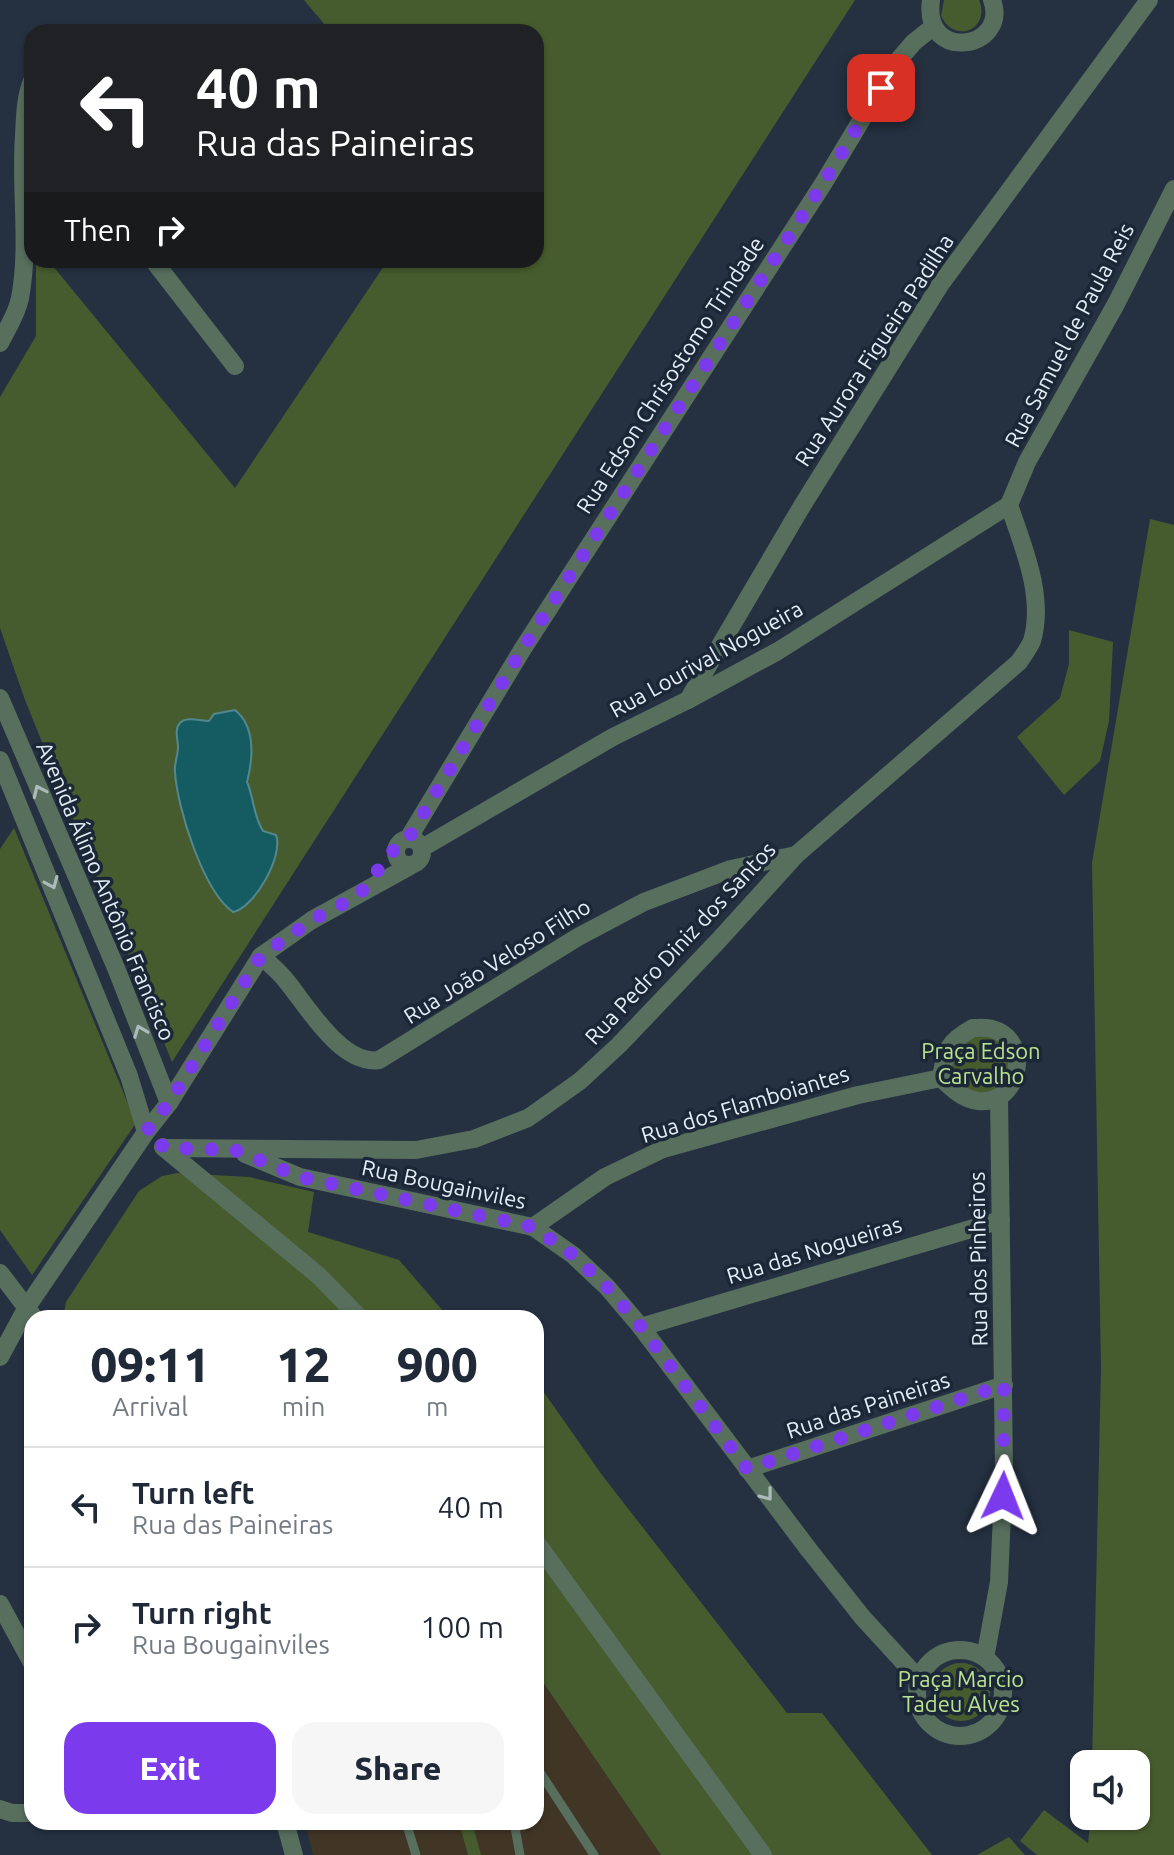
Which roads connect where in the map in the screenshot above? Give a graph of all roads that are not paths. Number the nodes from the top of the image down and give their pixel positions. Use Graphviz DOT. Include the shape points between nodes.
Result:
graph roads {
  1 [pos="931,0"];
  2 [pos="992,0"];
  3 [pos="1149,0"];
  4 [pos="933,27"];
  5 [pos="24,154"];
  6 [pos="1174,189"];
  7 [pos="159,268"];
  8 [pos="0,343"];
  9 [pos="235,366"];
  10 [pos="1009,505"];
  11 [pos="0,698"];
  12 [pos="688,700"];
  13 [pos="0,760"];
  14 [pos="409,845"];
  15 [pos="796,855"];
  16 [pos="358,896"];
  17 [pos="261,956"];
  18 [pos="941,1078"];
  19 [pos="999,1097"];
  20 [pos="169,1103"];
  21 [pos="146,1132"];
  22 [pos="165,1148"];
  23 [pos="235,1150"];
  24 [pos="1001,1220"];
  25 [pos="533,1227"];
  26 [pos="0,1273"];
  27 [pos="28,1310"];
  28 [pos="32,1310"];
  29 [pos="352,1310"];
  30 [pos="24,1322"];
  31 [pos="641,1327"];
  32 [pos="0,1357"];
  33 [pos="1004,1385"];
  34 [pos="747,1469"];
  35 [pos="544,1553"];
  36 [pos="0,1604"];
  37 [pos="24,1648"];
  38 [pos="985,1658"];
  39 [pos="919,1679"];
  40 [pos="544,1778"];
  41 [pos="0,1809"];
  42 [pos="24,1813"];
  43 [pos="287,1830"];
  44 [pos="408,1830"];
  45 [pos="515,1830"];
  46 [pos="294,1855"];
  47 [pos="416,1855"];
  48 [pos="520,1855"];
  49 [pos="594,1855"];
  50 [pos="763,1855"];
  1 -- 4 [label="street"];
  2 -- 4 [label="street" via="992,26 980,39 963,44 946,40"];
  3 -- 12 [label="street, Rua Aurora Figueira Padilha" via="940,285"];
  4 -- 14 [label="street, Rua Edson Chrisostomo Trindade" via="895,64 522,650"];
  5 -- 8 [label="street" via="22,275 16,312"];
  6 -- 10 [label="street, Rua Samuel de Paula Reis"];
  7 -- 9 [label="street"];
  10 -- 12 [label="street, Rua Lourival Nogueira" via="778,651"];
  10 -- 15 [label="street, Rua Pedro Diniz dos Santos" via="1031,579 1035,615 1031,642 1019,662"];
  20 -- 11 [label="street, Avenida Álimo Antônio Francisco, one-way"];
  12 -- 14 [label="street, Rua Lourival Nogueira"];
  13 -- 21 [label="street, one-way" via="129,1076"];
  14 -- 16 [label="street"];
  14 -- 16 [label="street" via="423,855 419,862"];
  15 -- 17 [label="street, Rua João Veloso Filho" via="731,869 644,902 379,1060 368,1062 345,1050"];
  15 -- 23 [label="street, Rua Pedro Diniz dos Santos" via="619,1045 528,1118 474,1139 416,1150"];
  16 -- 17 [label="street"];
  17 -- 20 [label="street"];
  18 -- 19 [label="street" via="959,1095 979,1102"];
  18 -- 19 [label="street" via="954,1038 973,1028 994,1029 1011,1042 1018,1061 1014,1082"];
  18 -- 25 [label="street, Rua dos Flamboiantes" via="858,1095 663,1149 605,1177"];
  19 -- 24 [label="street, Rua dos Pinheiros"];
  20 -- 21 [label="street"];
  21 -- 22 [label="street"];
  21 -- 28 [label="street"];
  22 -- 23 [label="street, Rua Pedro Diniz dos Santos"];
  22 -- 29 [label="street"];
  23 -- 25 [label="street, Rua Bougainviles" via="300,1177"];
  24 -- 31 [label="street, Rua das Nogueiras"];
  24 -- 33 [label="street, Rua dos Pinheiros"];
  25 -- 31 [label="street, Rua Bougainviles" via="573,1255"];
  26 -- 27 [label="street"];
  30 -- 32 [label="street"];
  31 -- 34 [label="street, Rua Bougainviles"];
  33 -- 34 [label="street, Rua das Paineiras"];
  33 -- 38 [label="street, Rua dos Pinheiros" via="999,1582"];
  34 -- 39 [label="street, Rua Bougainviles, one-way" via="863,1618"];
  35 -- 50 [label="street"];
  36 -- 37 [label="street"];
  38 -- 39 [label="street" via="967,1650 947,1651 930,1662"];
  38 -- 39 [label="street" via="999,1674 1003,1695 998,1715 973,1735 942,1733 925,1720 917,1700"];
  40 -- 49 [label="lane"];
  41 -- 42 [label="street"];
  43 -- 46 [label="street"];
  44 -- 47 [label="lane"];
  45 -- 48 [label="lane"];
}
